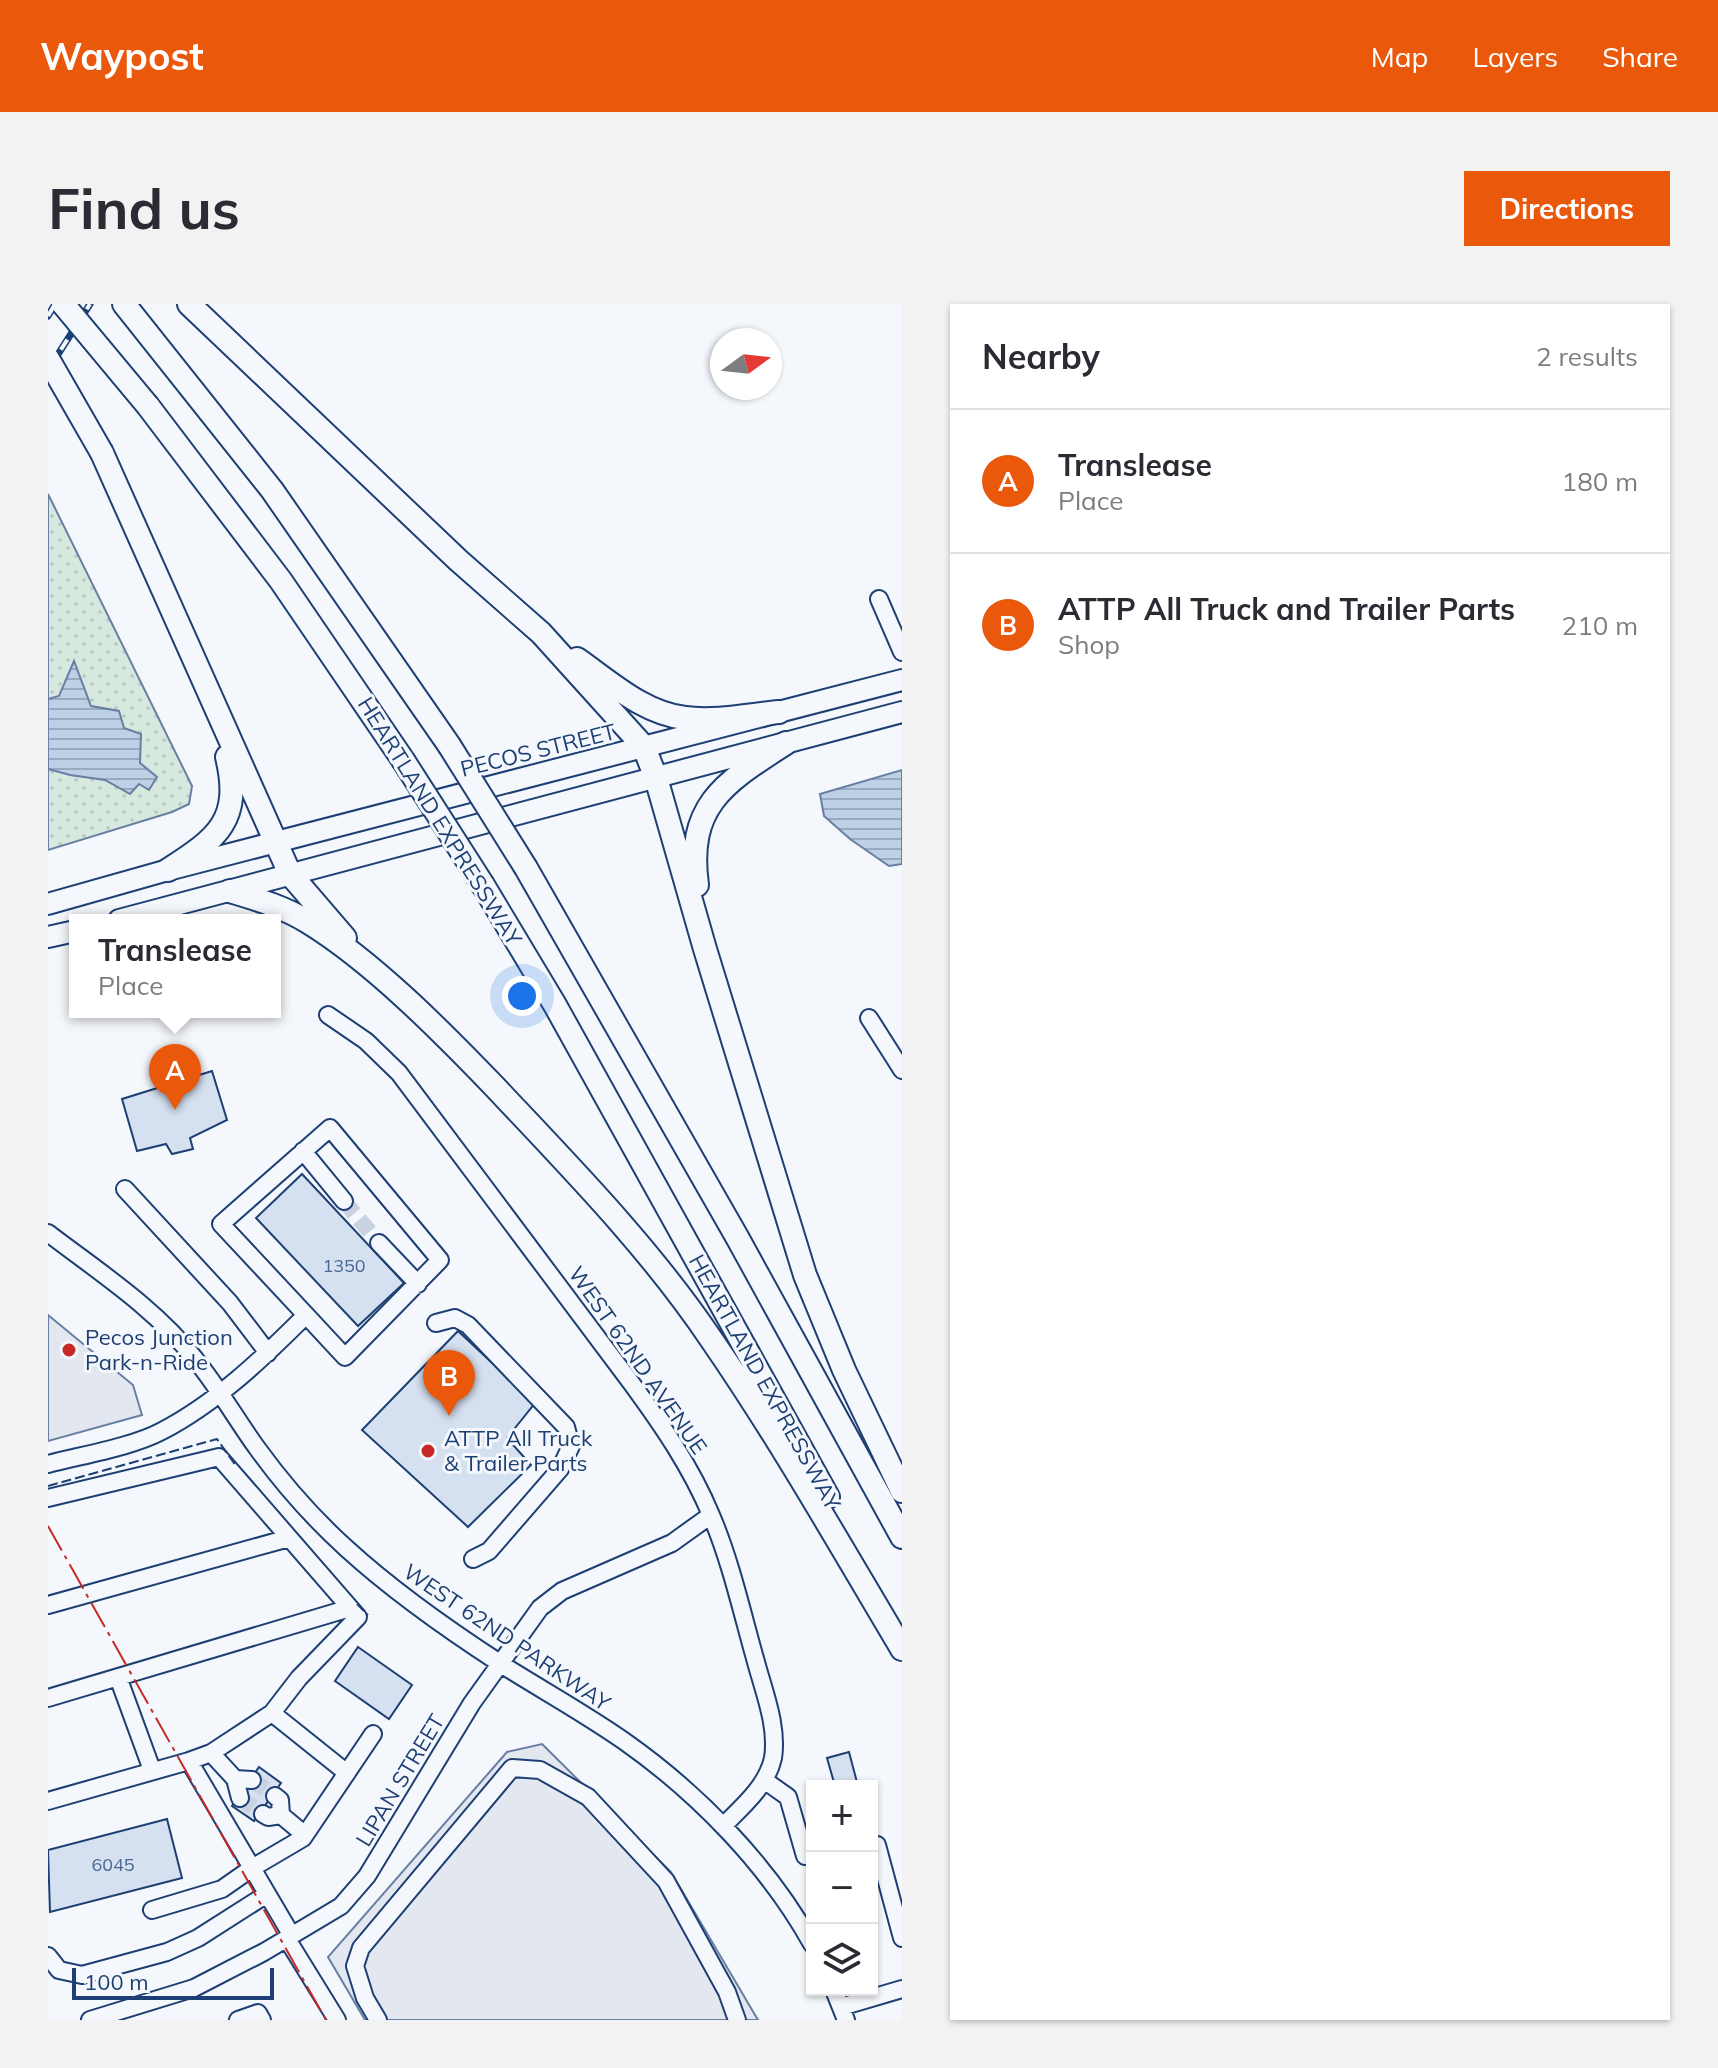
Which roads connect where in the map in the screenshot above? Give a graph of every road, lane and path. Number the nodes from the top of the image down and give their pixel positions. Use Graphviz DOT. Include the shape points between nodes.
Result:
graph roads {
  1 [pos="63,304"];
  2 [pos="124,304"];
  3 [pos="189,304"];
  4 [pos="48,359"];
  5 [pos="879,599"];
  6 [pos="896,623"];
  7 [pos="541,633"];
  8 [pos="902,652"];
  9 [pos="902,680"];
  10 [pos="214,705"];
  11 [pos="779,712"];
  12 [pos="902,712"];
  13 [pos="786,743"];
  14 [pos="644,747"];
  15 [pos="656,778"];
  16 [pos="274,843"];
  17 [pos="168,870"];
  18 [pos="290,874"];
  19 [pos="230,891"];
  20 [pos="48,904"];
  21 [pos="142,914"];
  22 [pos="69,932"];
  23 [pos="48,937"];
  24 [pos="705,949"];
  25 [pos="375,972"];
  26 [pos="328,1015"];
  27 [pos="869,1018"];
  28 [pos="902,1070"];
  29 [pos="303,1151"];
  30 [pos="125,1189"];
  31 [pos="344,1201"];
  32 [pos="50,1239"];
  33 [pos="379,1243"];
  34 [pos="418,1284"];
  35 [pos="306,1315"];
  36 [pos="436,1323"];
  37 [pos="268,1353"];
  38 [pos="220,1393"];
  39 [pos="48,1464"];
  40 [pos="902,1491"];
  41 [pos="48,1498"];
  42 [pos="711,1515"];
  43 [pos="902,1537"];
  44 [pos="289,1538"];
  45 [pos="473,1559"];
  46 [pos="48,1605"];
  47 [pos="350,1608"];
  48 [pos="902,1627"];
  49 [pos="902,1649"];
  50 [pos="500,1663"];
  51 [pos="118,1677"];
  52 [pos="48,1698"];
  53 [pos="272,1713"];
  54 [pos="373,1734"];
  55 [pos="211,1753"];
  56 [pos="189,1761"];
  57 [pos="152,1770"];
  58 [pos="347,1773"];
  59 [pos="764,1780"];
  60 [pos="275,1796"];
  61 [pos="240,1798"];
  62 [pos="48,1801"];
  63 [pos="263,1814"];
  64 [pos="281,1815"];
  65 [pos="723,1826"];
  66 [pos="305,1835"];
  67 [pos="878,1849"];
  68 [pos="805,1856"];
  69 [pos="252,1868"];
  70 [pos="267,1894"];
  71 [pos="152,1910"];
  72 [pos="806,1935"];
  73 [pos="290,1937"];
  74 [pos="902,1938"];
  75 [pos="48,1956"];
  76 [pos="902,1989"];
  77 [pos="844,2014"];
  78 [pos="90,2020"];
  79 [pos="238,2020"];
  80 [pos="262,2020"];
  81 [pos="337,2020"];
  82 [pos="378,2020"];
  83 [pos="737,2020"];
  1 -- 48 [label="highway, HEARTLAND EXPRESSWAY, bridge" via="281,581 483,885"];
  2 -- 43 [label="highway, HEARTLAND EXPRESSWAY, bridge" via="272,490 449,745 526,868"];
  3 -- 7 [label="highway"];
  4 -- 10 [label="highway, bridge" via="102,453"];
  5 -- 6 [label="street"];
  6 -- 8 [label="street"];
  7 -- 11 [label="highway" via="659,711 705,719"];
  7 -- 14 [label="highway"];
  9 -- 11 [label="main road, PECOS STREET"];
  10 -- 16 [label="highway"];
  10 -- 17 [label="highway" via="233,781 232,801 213,838"];
  11 -- 14 [label="main road, PECOS STREET"];
  12 -- 13 [label="main road"];
  13 -- 15 [label="main road"];
  13 -- 24 [label="highway" via="720,789 701,821 694,867"];
  14 -- 15 [label="highway"];
  14 -- 16 [label="main road, PECOS STREET"];
  15 -- 18 [label="main road"];
  15 -- 24 [label="highway"];
  16 -- 17 [label="main road, PECOS STREET"];
  16 -- 18 [label="highway"];
  17 -- 20 [label="main road, PECOS STREET"];
  18 -- 19 [label="main road"];
  18 -- 25 [label="highway"];
  19 -- 21 [label="main road"];
  19 -- 25 [label="highway" via="310,923"];
  22 -- 23 [label="main road"];
  24 -- 40 [label="highway" via="805,1275"];
  25 -- 49 [label="highway" via="468,1059 643,1248 711,1338"];
  26 -- 42 [label="street, WEST 62ND AVENUE" via="399,1073 662,1426"];
  27 -- 28 [label="street"];
  29 -- 31 [label="street"];
  29 -- 34 [label="street" via="330,1128 440,1260"];
  29 -- 35 [label="street" via="221,1224"];
  30 -- 37 [label="street" via="230,1303"];
  32 -- 38 [label="street, WEST 62ND PARKWAY" via="149,1311"];
  33 -- 34 [label="street"];
  34 -- 35 [label="street" via="345,1357"];
  35 -- 37 [label="street"];
  36 -- 45 [label="street" via="455,1318 468,1325 566,1427 571,1446 560,1469 489,1551"];
  37 -- 38 [label="street"];
  38 -- 39 [label="street" via="160,1432"];
  38 -- 50 [label="street, WEST 62ND PARKWAY" via="279,1477 344,1546 392,1588"];
  41 -- 44 [label="street" via="219,1457"];
  42 -- 50 [label="street, LIPAN STREET" via="672,1543 549,1599"];
  42 -- 59 [label="street, WEST 62ND AVENUE" via="772,1721 773,1753"];
  44 -- 46 [label="street"];
  44 -- 47 [label="street"];
  47 -- 51 [label="street"];
  47 -- 53 [label="street" via="358,1617"];
  50 -- 65 [label="street, WEST 62ND PARKWAY" via="626,1743"];
  50 -- 73 [label="street, LIPAN STREET" via="367,1876 341,1906"];
  51 -- 52 [label="street"];
  51 -- 57 [label="street"];
  53 -- 55 [label="street"];
  53 -- 58 [label="street"];
  54 -- 58 [label="street"];
  55 -- 56 [label="street"];
  55 -- 61 [label="street" via="244,1780"];
  56 -- 57 [label="street"];
  56 -- 69 [label="street"];
  57 -- 62 [label="street"];
  58 -- 66 [label="street"];
  59 -- 65 [label="street, WEST 62ND AVENUE"];
  59 -- 68 [label="street" via="788,1797"];
  60 -- 64 [label="street"];
  63 -- 64 [label="street"];
  64 -- 66 [label="street"];
  65 -- 72 [label="street"];
  66 -- 69 [label="street"];
  67 -- 74 [label="street"];
  69 -- 70 [label="street"];
  69 -- 71 [label="street" via="222,1889"];
  70 -- 73 [label="street"];
  70 -- 75 [label="street" via="167,1952 82,1975 59,1970"];
  73 -- 78 [label="street, LIPAN STREET" via="194,1988"];
  73 -- 81 [label="street"];
  76 -- 77 [label="street"];
  79 -- 80 [label="street" via="258,2013"];
  82 -- 83 [label="street" via="355,1966 361,1948 512,1768 540,1770 588,1797 666,1881"];
}
